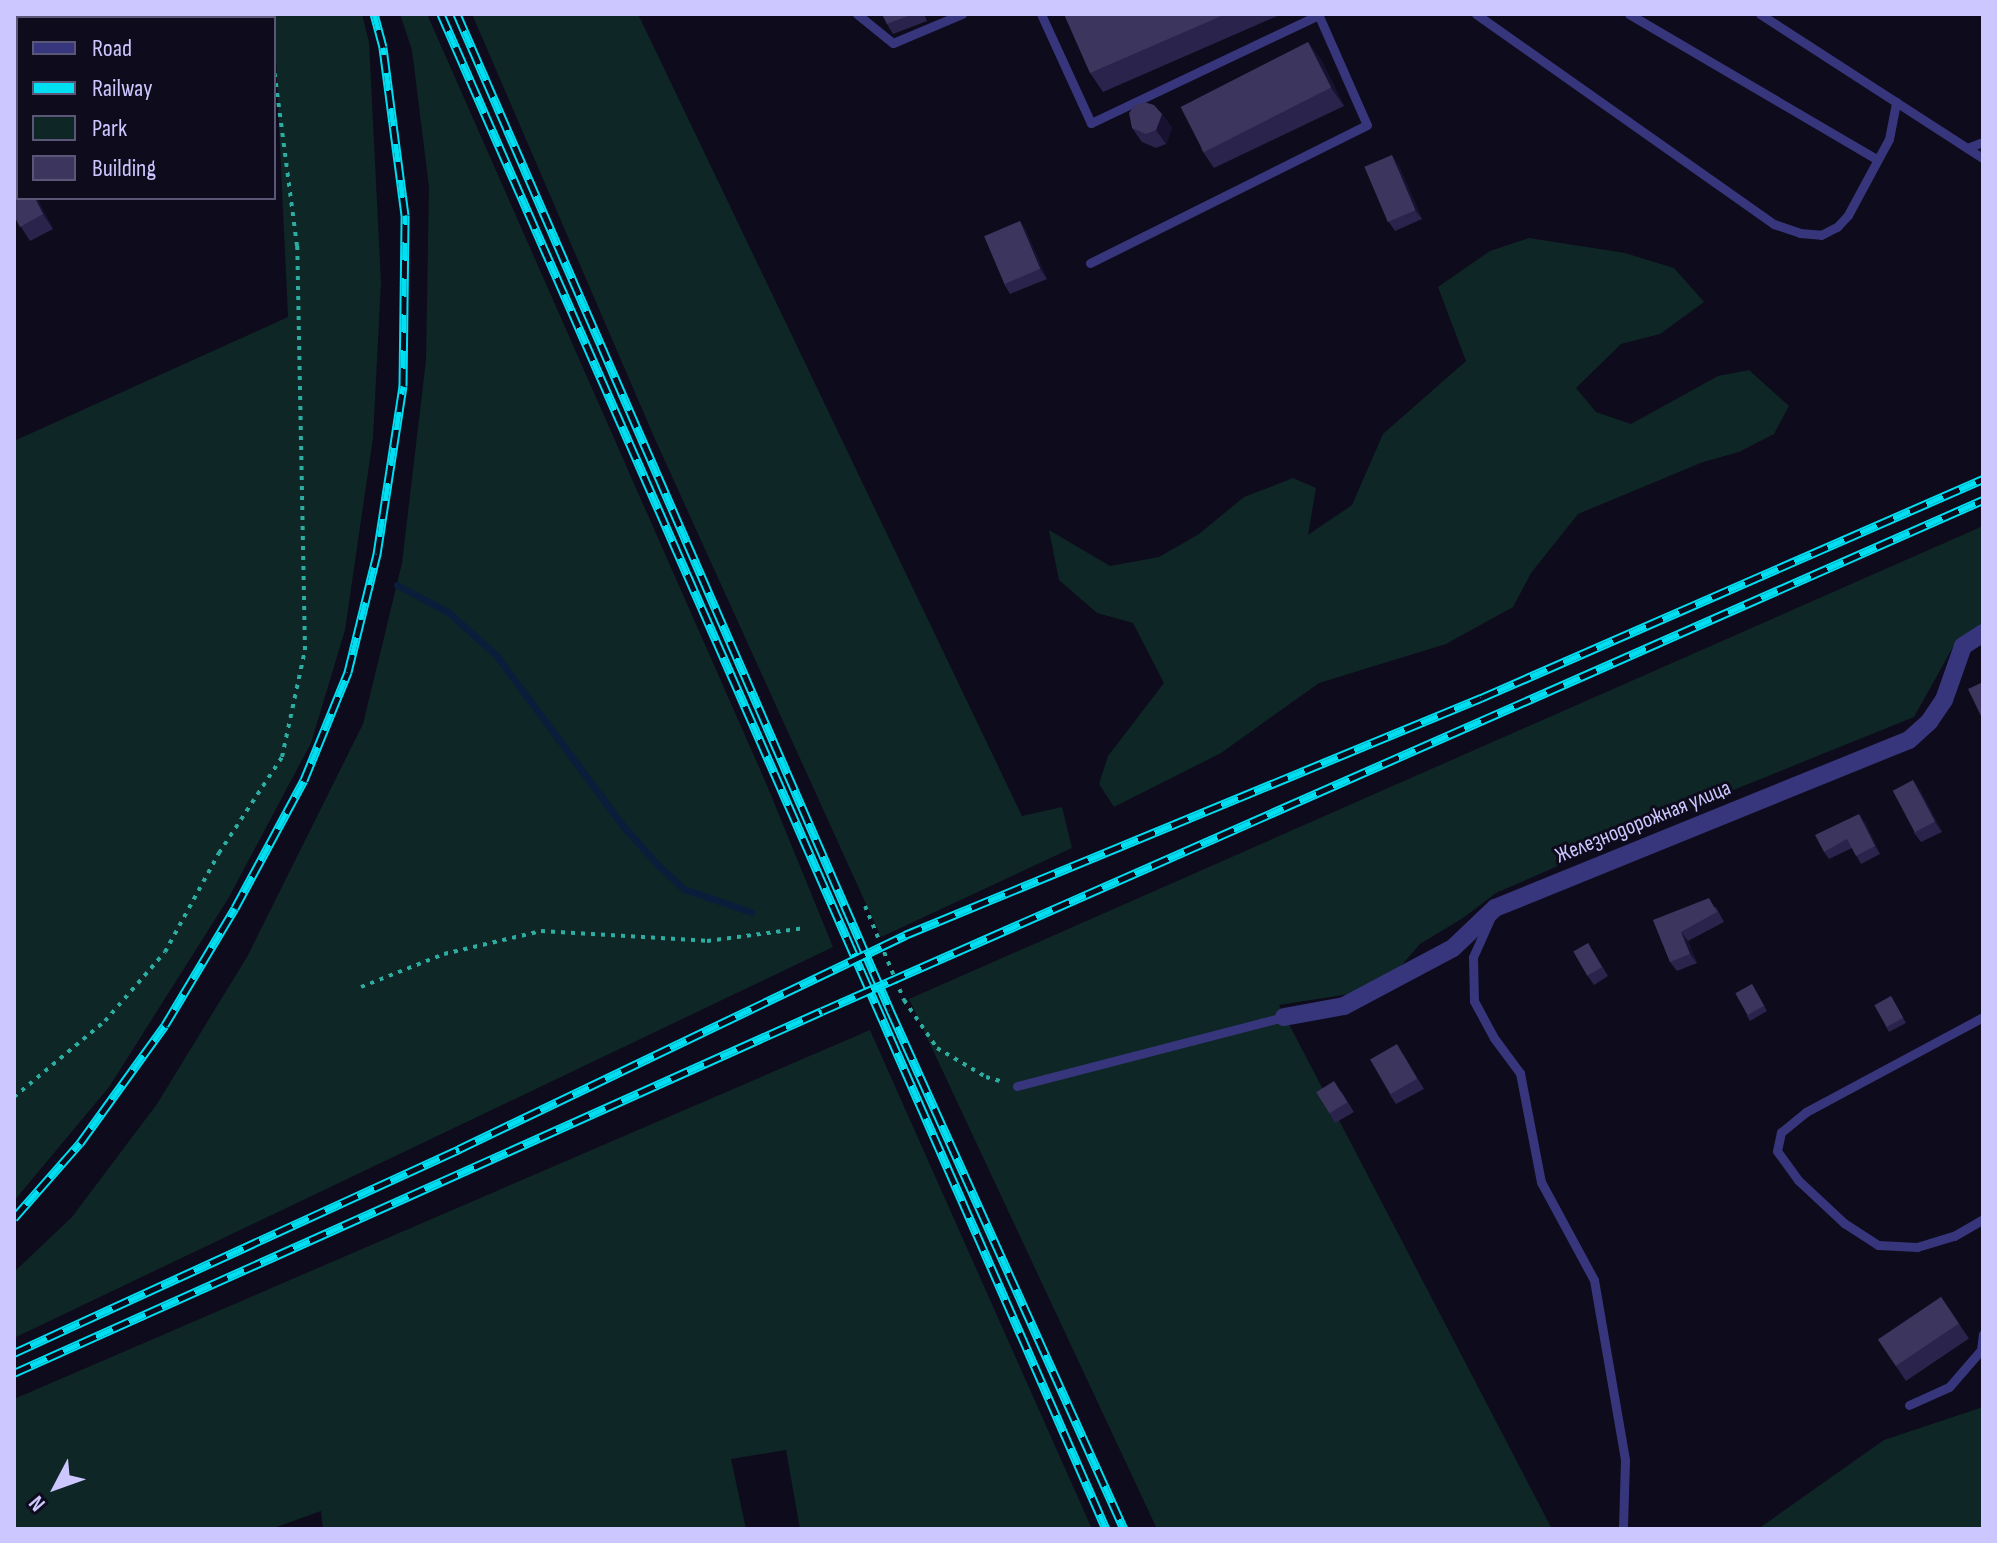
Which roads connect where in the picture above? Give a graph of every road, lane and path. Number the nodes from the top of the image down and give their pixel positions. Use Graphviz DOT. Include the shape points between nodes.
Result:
graph roads {
  1 [pos="857,14"];
  2 [pos="962,14"];
  3 [pos="1041,14"];
  4 [pos="1476,14"];
  5 [pos="1629,14"];
  6 [pos="1760,14"];
  7 [pos="1318,15"];
  8 [pos="276,85"];
  9 [pos="1896,102"];
  10 [pos="1983,142"];
  11 [pos="1967,148"];
  12 [pos="1983,158"];
  13 [pos="1876,159"];
  14 [pos="1090,263"];
  15 [pos="1983,633"];
  16 [pos="865,906"];
  17 [pos="1495,908"];
  18 [pos="805,928"];
  19 [pos="361,987"];
  20 [pos="1284,1017"];
  21 [pos="1983,1017"];
  22 [pos="1017,1086"];
  23 [pos="14,1097"];
  24 [pos="1983,1219"];
  25 [pos="1983,1334"];
  26 [pos="1909,1405"];
  27 [pos="1623,1529"];
  1 -- 2 [label="lane" via="893,43"];
  3 -- 7 [label="lane" via="1091,123"];
  4 -- 13 [label="lane" via="1774,224 1821,235 1837,227"];
  5 -- 13 [label="lane"];
  6 -- 9 [label="lane"];
  7 -- 14 [label="lane" via="1367,125"];
  8 -- 23 [label="path" via="297,246 305,650 282,757 219,853 165,952 105,1021"];
  9 -- 11 [label="lane"];
  9 -- 13 [label="lane" via="1889,139"];
  10 -- 11 [label="lane"];
  11 -- 12 [label="lane"];
  15 -- 17 [label="street, Железнодорожная улица" via="1963,646 1944,700 1909,740"];
  16 -- 22 [label="path" via="904,1000 937,1048 986,1077"];
  17 -- 20 [label="street, Железнодорожная улица" via="1453,948 1395,981 1344,1006"];
  17 -- 27 [label="lane" via="1473,957 1474,1001 1520,1073 1541,1182 1594,1280 1625,1460"];
  18 -- 19 [label="path" via="707,941 541,931 444,954"];
  20 -- 22 [label="lane"];
  21 -- 24 [label="lane" via="1806,1112 1781,1132 1777,1151 1809,1191 1878,1245 1917,1247 1954,1236"];
  25 -- 26 [label="lane" via="1981,1350 1949,1387"];
}
